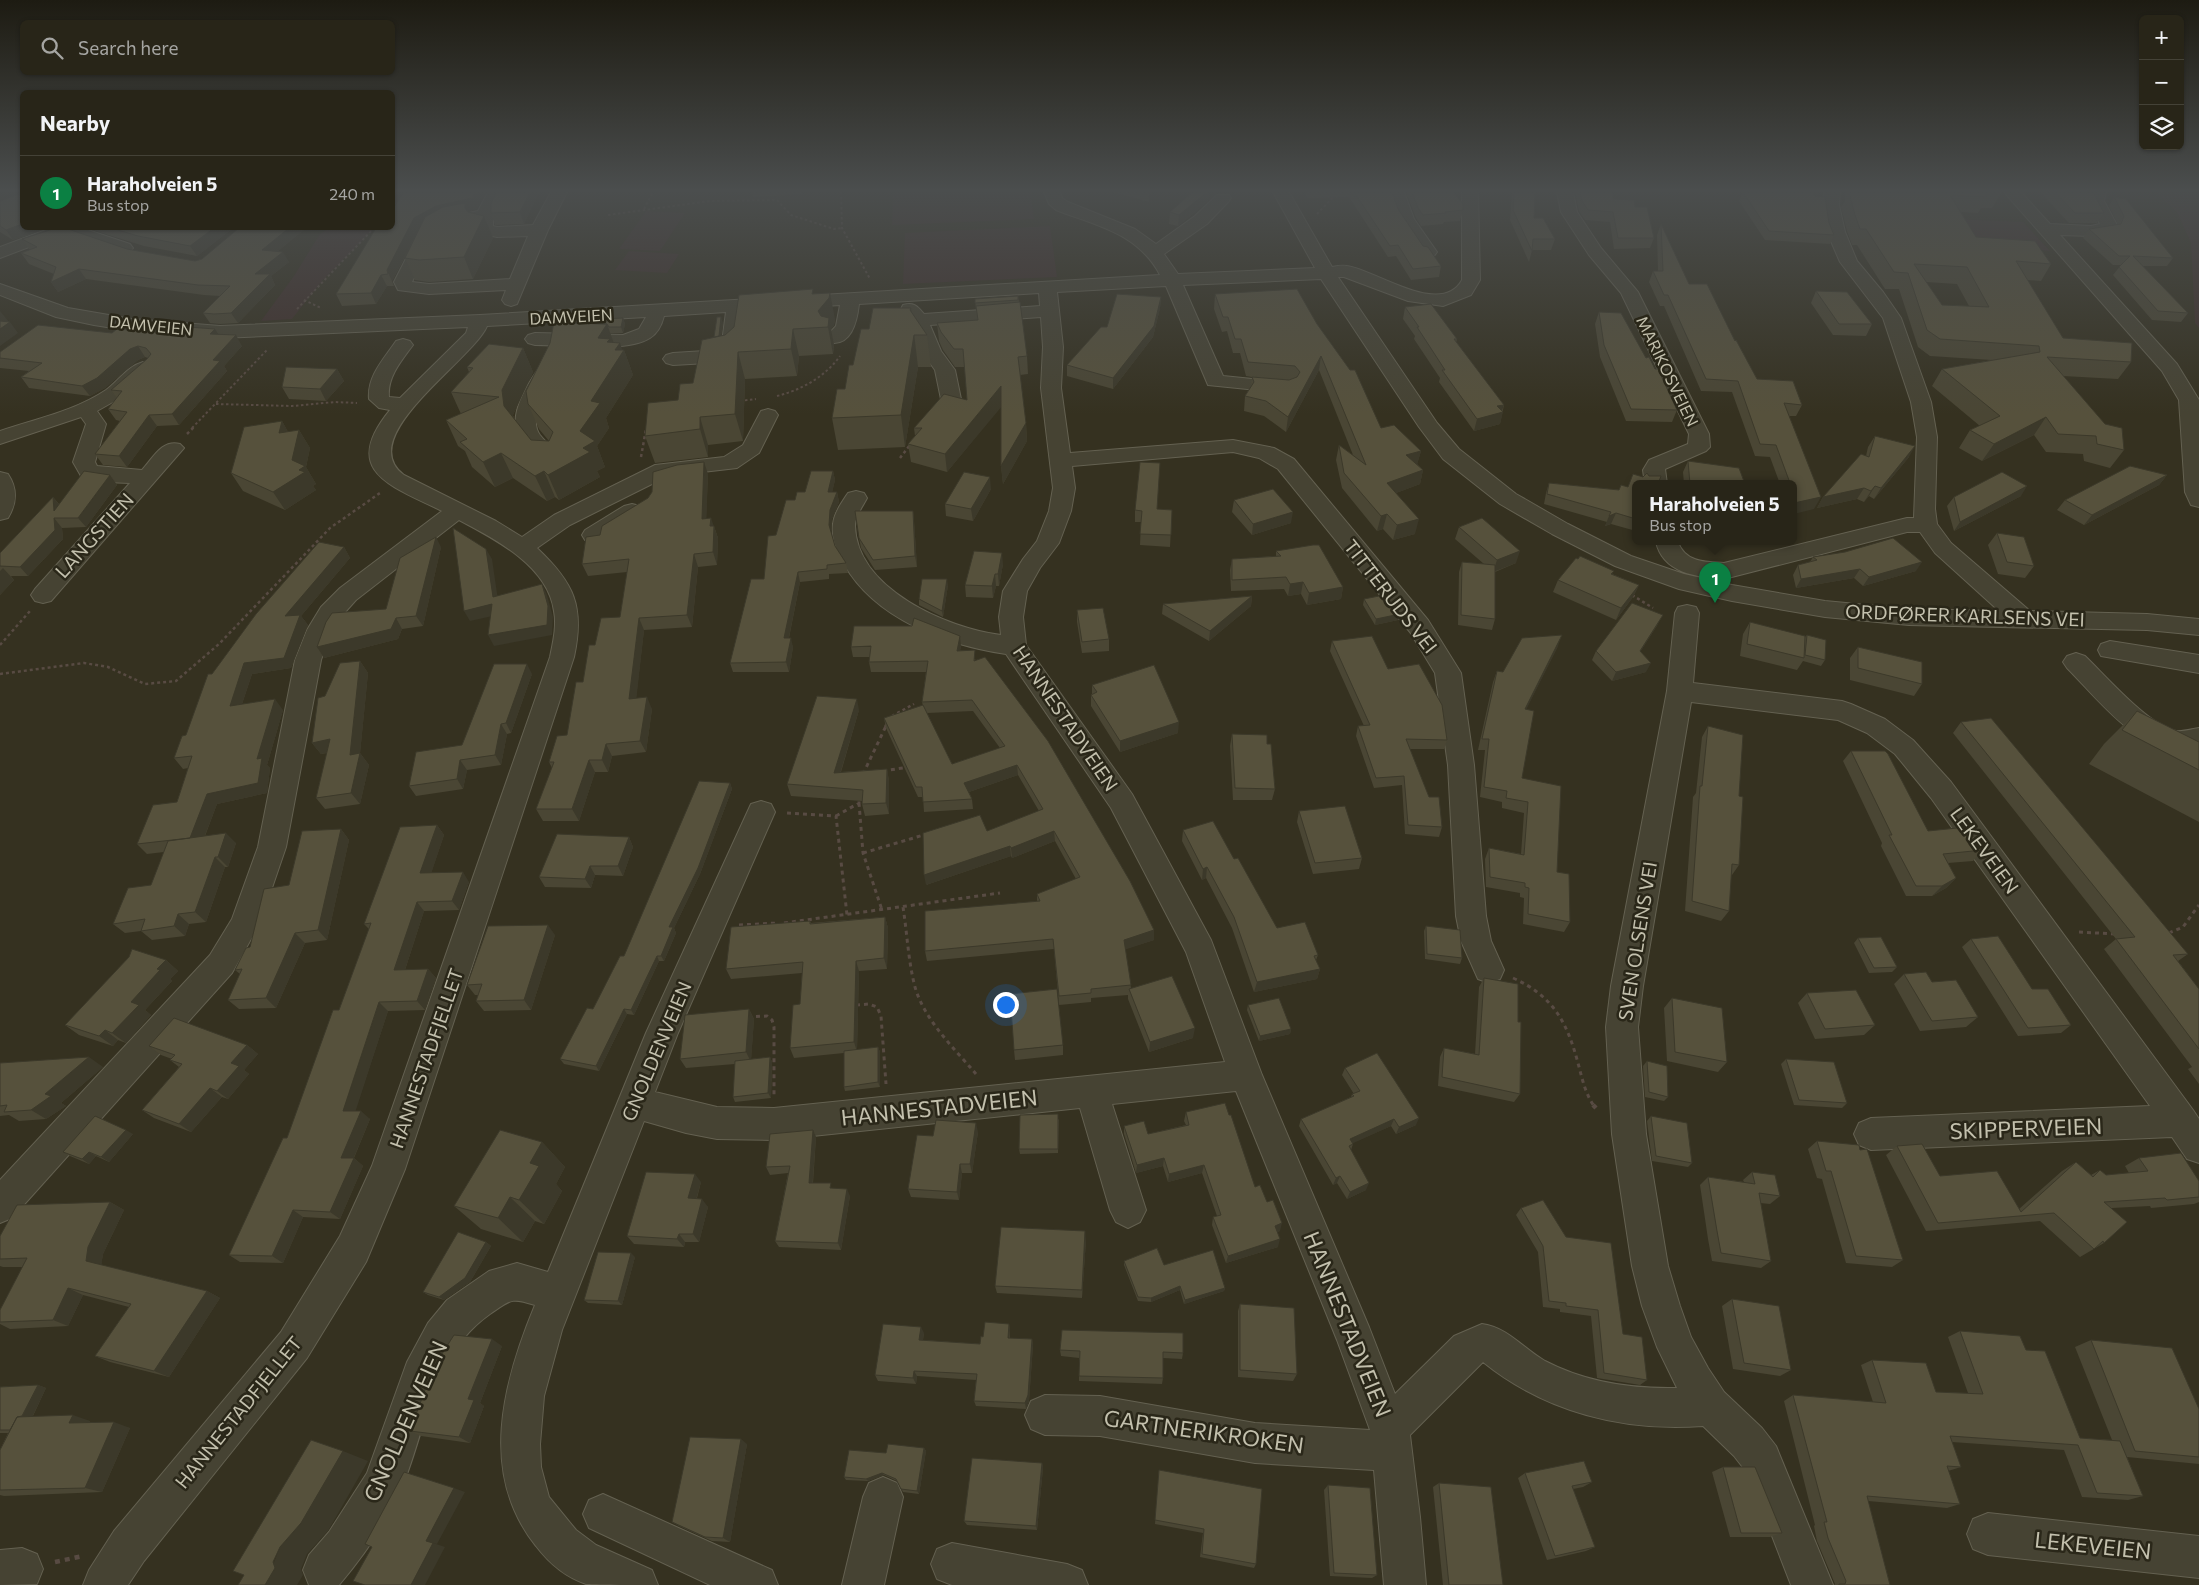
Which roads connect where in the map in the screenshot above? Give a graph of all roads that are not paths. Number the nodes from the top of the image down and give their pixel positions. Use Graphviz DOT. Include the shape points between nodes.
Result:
graph roads {
  1 [pos="411,266"];
  2 [pos="525,266"];
  3 [pos="1163,266"];
  4 [pos="1322,266"];
  5 [pos="1470,266"];
  6 [pos="1607,266"];
  7 [pos="1852,266"];
  8 [pos="2078,266"];
  9 [pos="1326,273"];
  10 [pos="1172,280"];
  11 [pos="518,284"];
  12 [pos="0,289"];
  13 [pos="850,299"];
  14 [pos="1049,299"];
  15 [pos="900,305"];
  16 [pos="736,306"];
  17 [pos="656,311"];
  18 [pos="504,320"];
  19 [pos="919,320"];
  20 [pos="480,321"];
  21 [pos="403,345"];
  22 [pos="838,346"];
  23 [pos="673,359"];
  24 [pos="146,365"];
  25 [pos="1286,387"];
  26 [pos="2194,401"];
  27 [pos="767,403"];
  28 [pos="396,404"];
  29 [pos="952,404"];
  30 [pos="85,409"];
  31 [pos="0,438"];
  32 [pos="173,448"];
  33 [pos="551,459"];
  34 [pos="1062,460"];
  35 [pos="654,476"];
  36 [pos="147,477"];
  37 [pos="0,479"];
  38 [pos="1655,480"];
  39 [pos="856,498"];
  40 [pos="2199,500"];
  41 [pos="458,510"];
  42 [pos="0,513"];
  43 [pos="1926,525"];
  44 [pos="594,536"];
  45 [pos="1668,545"];
  46 [pos="523,547"];
  47 [pos="43,595"];
  48 [pos="1687,613"];
  49 [pos="2022,618"];
  50 [pos="2199,627"];
  51 [pos="1014,646"];
  52 [pos="2110,650"];
  53 [pos="2076,662"];
  54 [pos="2199,664"];
  55 [pos="1680,691"];
  56 [pos="2199,738"];
  57 [pos="761,812"];
  58 [pos="1489,970"];
  59 [pos="1246,1075"];
  60 [pos="1092,1092"];
  61 [pos="633,1102"];
  62 [pos="1871,1134"];
  63 [pos="2190,1134"];
  64 [pos="0,1206"];
  65 [pos="1128,1210"];
  66 [pos="558,1293"];
  67 [pos="1710,1406"];
  68 [pos="1045,1415"];
  69 [pos="1391,1439"];
  70 [pos="883,1497"];
  71 [pos="603,1514"];
  72 [pos="1988,1534"];
  73 [pos="2199,1556"];
  74 [pos="952,1564"];
  75 [pos="324,1570"];
  76 [pos="104,1585"];
  77 [pos="637,1585"];
  78 [pos="757,1585"];
  79 [pos="863,1585"];
  80 [pos="1067,1585"];
  81 [pos="1405,1585"];
  82 [pos="1812,1585"];
  1 -- 11 [label="street" via="404,286 429,289"];
  2 -- 11 [label="street"];
  3 -- 10 [label="street"];
  4 -- 9 [label="street, ORDFØRER KARLSENS VEI"];
  5 -- 9 [label="street, DAMVEIEN" via="1470,280 1465,291 1452,298 1408,296 1346,271"];
  6 -- 38 [label="street, MARIKOSVEIEN" via="1629,292 1699,434 1699,447 1657,465"];
  7 -- 43 [label="street" via="1892,318 1921,402 1926,437"];
  8 -- 26 [label="street" via="2170,368"];
  9 -- 10 [label="street, DAMVEIEN"];
  9 -- 49 [label="street, ORDFØRER KARLSENS VEI" via="1429,427 1451,454 1508,498 1560,529 1660,574 1732,593 1825,609 1909,617"];
  10 -- 14 [label="street, DAMVEIEN"];
  10 -- 25 [label="street" via="1215,381"];
  11 -- 18 [label="street"];
  12 -- 20 [label="street, DAMVEIEN" via="56,318 220,332"];
  13 -- 15 [label="street, DAMVEIEN" via="878,298"];
  13 -- 16 [label="street, DAMVEIEN"];
  13 -- 22 [label="street" via="846,328"];
  14 -- 15 [label="street, DAMVEIEN"];
  14 -- 19 [label="street"];
  14 -- 34 [label="street, HANNESTADVEIEN" via="1053,347 1051,388"];
  15 -- 19 [label="street"];
  16 -- 17 [label="street, DAMVEIEN"];
  16 -- 23 [label="street" via="730,353"];
  17 -- 18 [label="street, DAMVEIEN"];
  17 -- 33 [label="street" via="655,323 636,338 623,341 544,339 548,367 526,416 527,432"];
  18 -- 20 [label="street, DAMVEIEN"];
  19 -- 29 [label="street" via="932,352 945,370"];
  20 -- 28 [label="street, HANNESTADFJELLET" via="474,335"];
  21 -- 28 [label="street" via="377,392 379,399"];
  24 -- 30 [label="street" via="113,394"];
  26 -- 40 [label="street" via="2196,492"];
  27 -- 35 [label="street" via="752,449 728,462"];
  28 -- 41 [label="street, HANNESTADFJELLET" via="381,442 382,466 399,480"];
  30 -- 31 [label="street"];
  30 -- 36 [label="street, LANGSTIEN" via="96,424 84,462 89,471"];
  32 -- 36 [label="street, LANGSTIEN"];
  34 -- 51 [label="street, HANNESTADVEIEN" via="1064,488 1060,511 1048,543 1015,590 1010,617"];
  34 -- 58 [label="street, TITTERUDS VEI" via="1233,446 1266,452 1286,464 1419,626 1448,673 1461,765 1471,916 1476,941"];
  35 -- 44 [label="street" via="643,504"];
  35 -- 46 [label="street" via="562,520"];
  36 -- 47 [label="street, LANGSTIEN"];
  37 -- 42 [label="street" via="5,496"];
  39 -- 51 [label="street" via="844,525 848,556 865,579 920,620 995,645"];
  41 -- 46 [label="street, HANNESTADFJELLET"];
  41 -- 64 [label="street" via="348,594 330,612 320,630 308,660 272,847 245,923 221,964"];
  43 -- 45 [label="street" via="1907,525 1724,571 1684,565 1674,557"];
  43 -- 49 [label="street" via="1943,548"];
  46 -- 76 [label="street, HANNESTADFJELLET" via="547,571 566,609 562,657 388,1169 353,1249 294,1345 129,1546"];
  48 -- 55 [label="street, SVEN OLSENS VEI"];
  49 -- 50 [label="street, ORDFØRER KARLSENS VEI"];
  51 -- 59 [label="street, HANNESTADVEIEN" via="1122,802 1200,949"];
  52 -- 54 [label="street"];
  53 -- 56 [label="street" via="2153,734 2177,741"];
  55 -- 63 [label="street, LEKEVEIEN" via="1842,711 1876,726 1904,747 1941,790"];
  55 -- 67 [label="street, SVEN OLSENS VEI" via="1622,1027 1629,1134 1650,1266 1676,1347"];
  57 -- 61 [label="street, GNOLDENVEIEN"];
  59 -- 60 [label="street, HANNESTADVEIEN"];
  59 -- 69 [label="street, HANNESTADVEIEN" via="1332,1280"];
  60 -- 61 [label="street, HANNESTADVEIEN" via="774,1124 717,1123 686,1118"];
  60 -- 65 [label="street"];
  61 -- 66 [label="street, GNOLDENVEIEN"];
  62 -- 63 [label="street, SKIPPERVEIEN"];
  66 -- 75 [label="street, GNOLDENVEIEN" via="516,1281 502,1284 460,1313 450,1324 426,1362 383,1484 344,1546"];
  66 -- 77 [label="street, GNOLDENVEIEN" via="542,1330 523,1404 525,1487 535,1511 564,1548"];
  67 -- 69 [label="street" via="1661,1409 1582,1394 1546,1382 1488,1344 1476,1343 1467,1349"];
  67 -- 82 [label="street, SVEN OLSENS VEI" via="1762,1460"];
  68 -- 69 [label="street, GARTNERIKROKEN" via="1100,1416 1255,1442"];
  69 -- 81 [label="street, HANNESTADVEIEN"];
  70 -- 79 [label="street"];
  71 -- 78 [label="street"];
  72 -- 73 [label="street, LEKEVEIEN"];
  74 -- 80 [label="street"];
}
